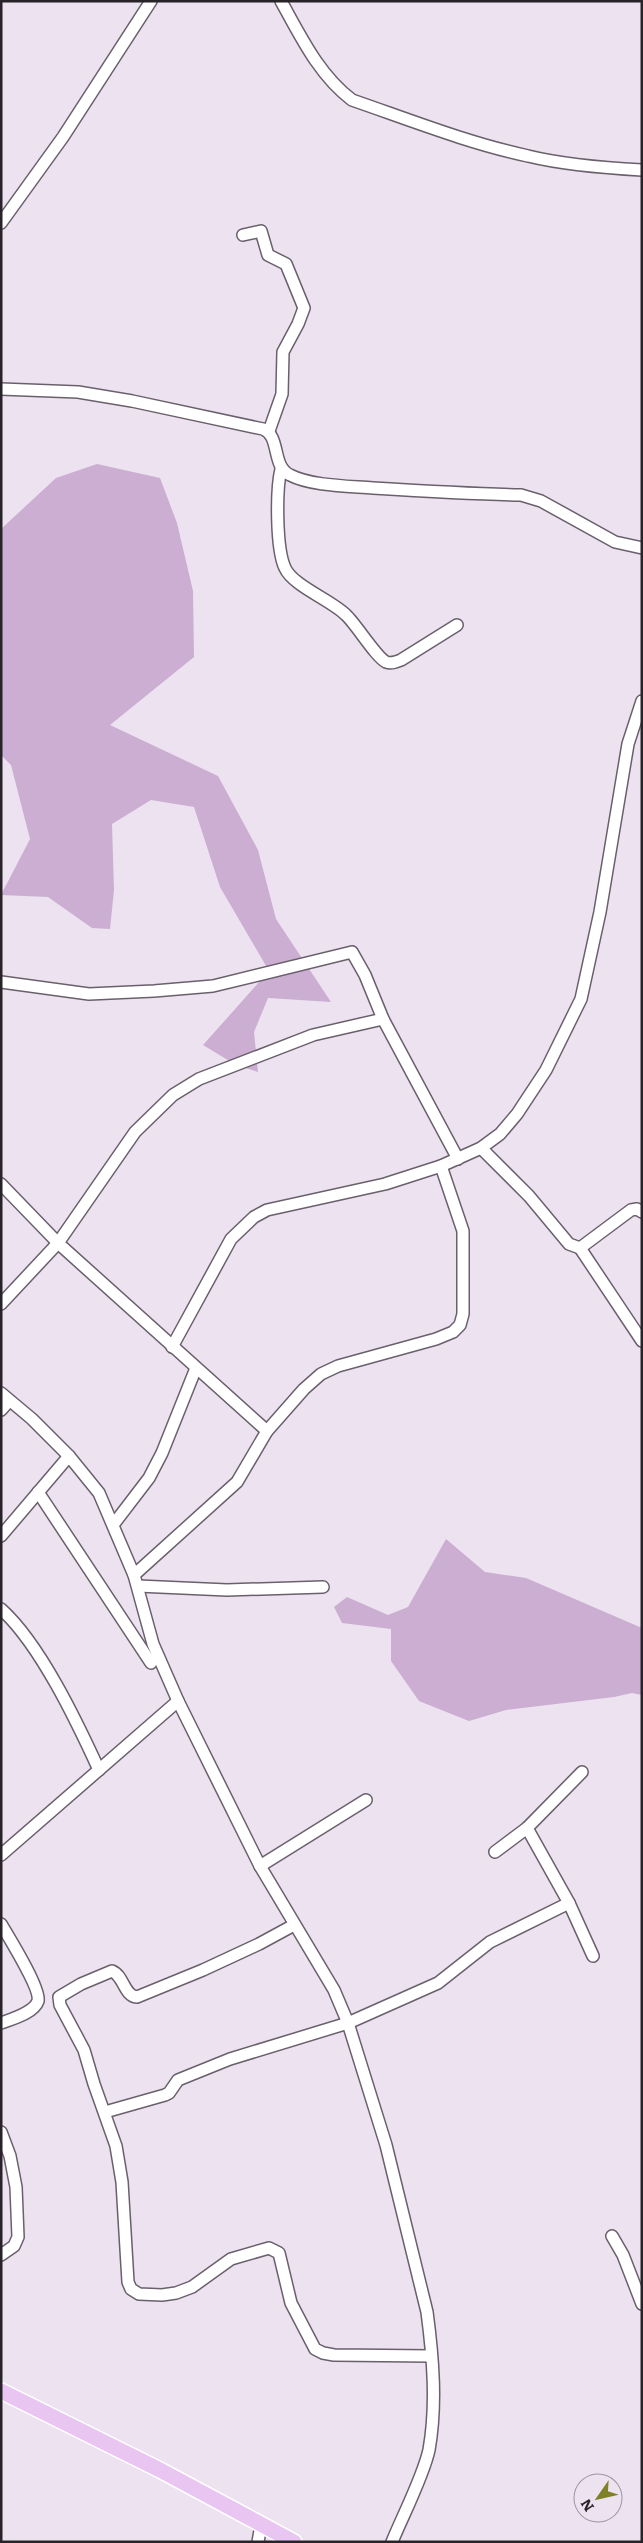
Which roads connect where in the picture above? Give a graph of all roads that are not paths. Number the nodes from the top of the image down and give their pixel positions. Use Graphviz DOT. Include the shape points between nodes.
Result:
graph roads {
  1 [pos="151,1"];
  2 [pos="281,1"];
  3 [pos="642,170"];
  4 [pos="1,223"];
  5 [pos="242,235"];
  6 [pos="1,390"];
  7 [pos="269,431"];
  8 [pos="281,469"];
  9 [pos="642,548"];
  10 [pos="457,625"];
  11 [pos="642,701"];
  12 [pos="1,982"];
  13 [pos="383,1018"];
  14 [pos="481,1148"];
  15 [pos="458,1159"];
  16 [pos="441,1166"];
  17 [pos="1,1184"];
  18 [pos="642,1212"];
  19 [pos="58,1243"];
  20 [pos="580,1248"];
  21 [pos="2,1301"];
  22 [pos="642,1340"];
  23 [pos="172,1347"];
  24 [pos="196,1368"];
  25 [pos="5,1397"];
  26 [pos="1,1410"];
  27 [pos="268,1432"];
  28 [pos="69,1456"];
  29 [pos="38,1492"];
  30 [pos="113,1526"];
  31 [pos="1,1536"];
  32 [pos="134,1575"];
  33 [pos="138,1586"];
  34 [pos="323,1587"];
  35 [pos="1,1609"];
  36 [pos="151,1664"];
  37 [pos="178,1700"];
  38 [pos="99,1770"];
  39 [pos="582,1772"];
  40 [pos="366,1800"];
  41 [pos="527,1828"];
  42 [pos="495,1852"];
  43 [pos="1,1855"];
  44 [pos="260,1866"];
  45 [pos="568,1903"];
  46 [pos="1,1924"];
  47 [pos="294,1925"];
  48 [pos="593,1956"];
  49 [pos="1,2023"];
  50 [pos="348,2023"];
  51 [pos="105,2112"];
  52 [pos="1,2132"];
  53 [pos="612,2236"];
  54 [pos="1,2256"];
  55 [pos="642,2304"];
  56 [pos="431,2356"];
  57 [pos="1,2391"];
  58 [pos="261,2525"];
  59 [pos="258,2542"];
  60 [pos="294,2542"];
  61 [pos="392,2542"];
  1 -- 4 [label="street" via="63,137"];
  2 -- 3 [label="street" via="322,71 338,90 352,100 488,146 529,156"];
  5 -- 7 [label="street" via="261,230 268,255 286,264 304,308 283,352 282,394"];
  6 -- 7 [label="street" via="87,394"];
  7 -- 8 [label="street"];
  8 -- 9 [label="street" via="304,480 345,486 521,496 541,500 615,542"];
  8 -- 10 [label="street" via="277,486 278,521 284,568 295,580 346,614 382,659 392,663 401,660"];
  11 -- 14 [label="street" via="628,744 600,912 581,999 546,1070 517,1114 500,1134"];
  12 -- 13 [label="street" via="89,994 213,986 352,952"];
  13 -- 15 [label="street"];
  13 -- 19 [label="street" via="313,1035 199,1079 173,1095 134,1132"];
  14 -- 15 [label="street"];
  14 -- 20 [label="street" via="529,1196 569,1244"];
  15 -- 16 [label="street"];
  16 -- 23 [label="street" via="386,1184 267,1210 254,1217 231,1239"];
  16 -- 27 [label="street" via="463,1231 464,1314 460,1325 453,1332 436,1339 338,1366 321,1374"];
  17 -- 19 [label="street"];
  18 -- 20 [label="street" via="631,1210"];
  19 -- 21 [label="street"];
  19 -- 23 [label="street"];
  20 -- 22 [label="street"];
  23 -- 24 [label="street"];
  24 -- 27 [label="street"];
  24 -- 30 [label="street" via="162,1454 149,1478"];
  25 -- 26 [label="street"];
  25 -- 28 [label="street"];
  27 -- 32 [label="street" via="237,1482"];
  28 -- 29 [label="street"];
  28 -- 30 [label="street" via="98,1493"];
  29 -- 31 [label="street"];
  29 -- 36 [label="street"];
  30 -- 32 [label="street"];
  32 -- 33 [label="street"];
  33 -- 34 [label="street" via="227,1590"];
  33 -- 37 [label="street" via="150,1637"];
  35 -- 38 [label="street" via="20,1628 53,1681"];
  37 -- 38 [label="street"];
  37 -- 44 [label="street"];
  38 -- 43 [label="street"];
  39 -- 41 [label="street"];
  40 -- 44 [label="street"];
  41 -- 42 [label="street"];
  41 -- 45 [label="street"];
  44 -- 47 [label="street"];
  45 -- 48 [label="street"];
  45 -- 50 [label="street" via="490,1942 438,1983"];
  46 -- 49 [label="street" via="27,1968 38,1996 38,2002 32,2008"];
  47 -- 50 [label="street" via="320,1962"];
  47 -- 51 [label="street" via="203,1970 137,1997 129,1994 119,1976 112,1971 61,1995 58,2002 84,2050"];
  50 -- 51 [label="street" via="230,2059 178,2080 170,2093"];
  50 -- 56 [label="street" via="386,2145 427,2312"];
  51 -- 56 [label="street" via="119,2160 131,2289 149,2296 176,2293 192,2287 230,2259 269,2248 279,2253 291,2303 315,2349 334,2355"];
  52 -- 54 [label="street" via="16,2188 18,2237 14,2246"];
  53 -- 55 [label="street"];
  56 -- 61 [label="street" via="433,2412 428,2450"];
  57 -- 58 [label="main road"];
  58 -- 59 [label="street"];
  58 -- 60 [label="main road"];
}
